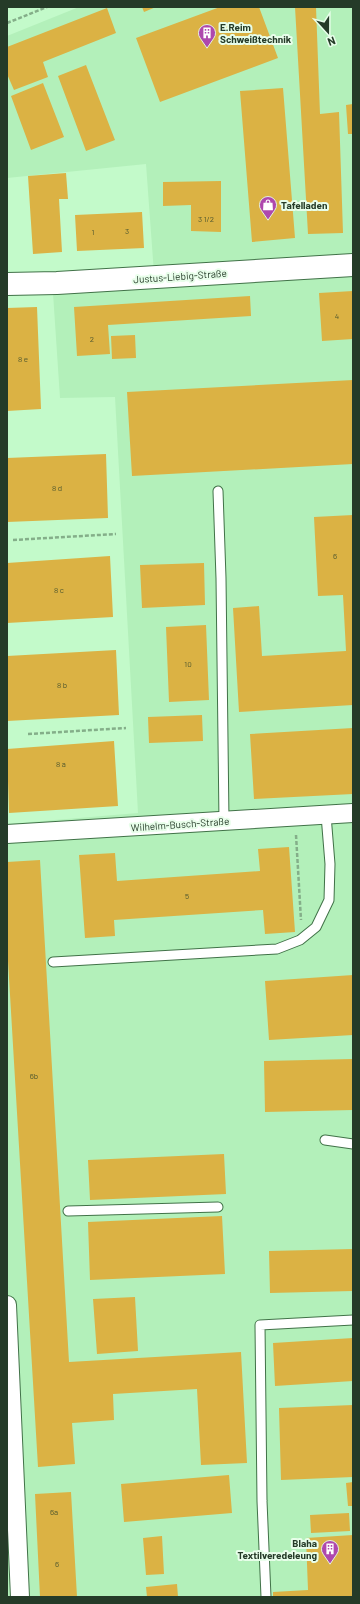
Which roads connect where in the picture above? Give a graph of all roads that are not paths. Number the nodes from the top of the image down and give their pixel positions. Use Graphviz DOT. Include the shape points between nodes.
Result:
graph roads {
  1 [pos="353,265"];
  2 [pos="7,284"];
  3 [pos="218,491"];
  4 [pos="353,814"];
  5 [pos="326,815"];
  6 [pos="224,821"];
  7 [pos="7,834"];
  8 [pos="53,962"];
  9 [pos="325,1140"];
  10 [pos="353,1144"];
  11 [pos="218,1207"];
  12 [pos="68,1211"];
  13 [pos="7,1306"];
  14 [pos="353,1320"];
  15 [pos="20,1597"];
  16 [pos="266,1597"];
  1 -- 2 [label="main road, Justus-Liebig-Straße"];
  3 -- 6 [label="lane"];
  4 -- 5 [label="street, Wilhelm-Busch-Straße"];
  5 -- 6 [label="street, Wilhelm-Busch-Straße"];
  5 -- 8 [label="lane" via="330,864 329,900 316,927 302,938 277,949"];
  6 -- 7 [label="street, Wilhelm-Busch-Straße"];
  9 -- 10 [label="lane"];
  11 -- 12 [label="lane"];
  13 -- 15 [label="street"];
  14 -- 16 [label="lane" via="260,1325"];
}
